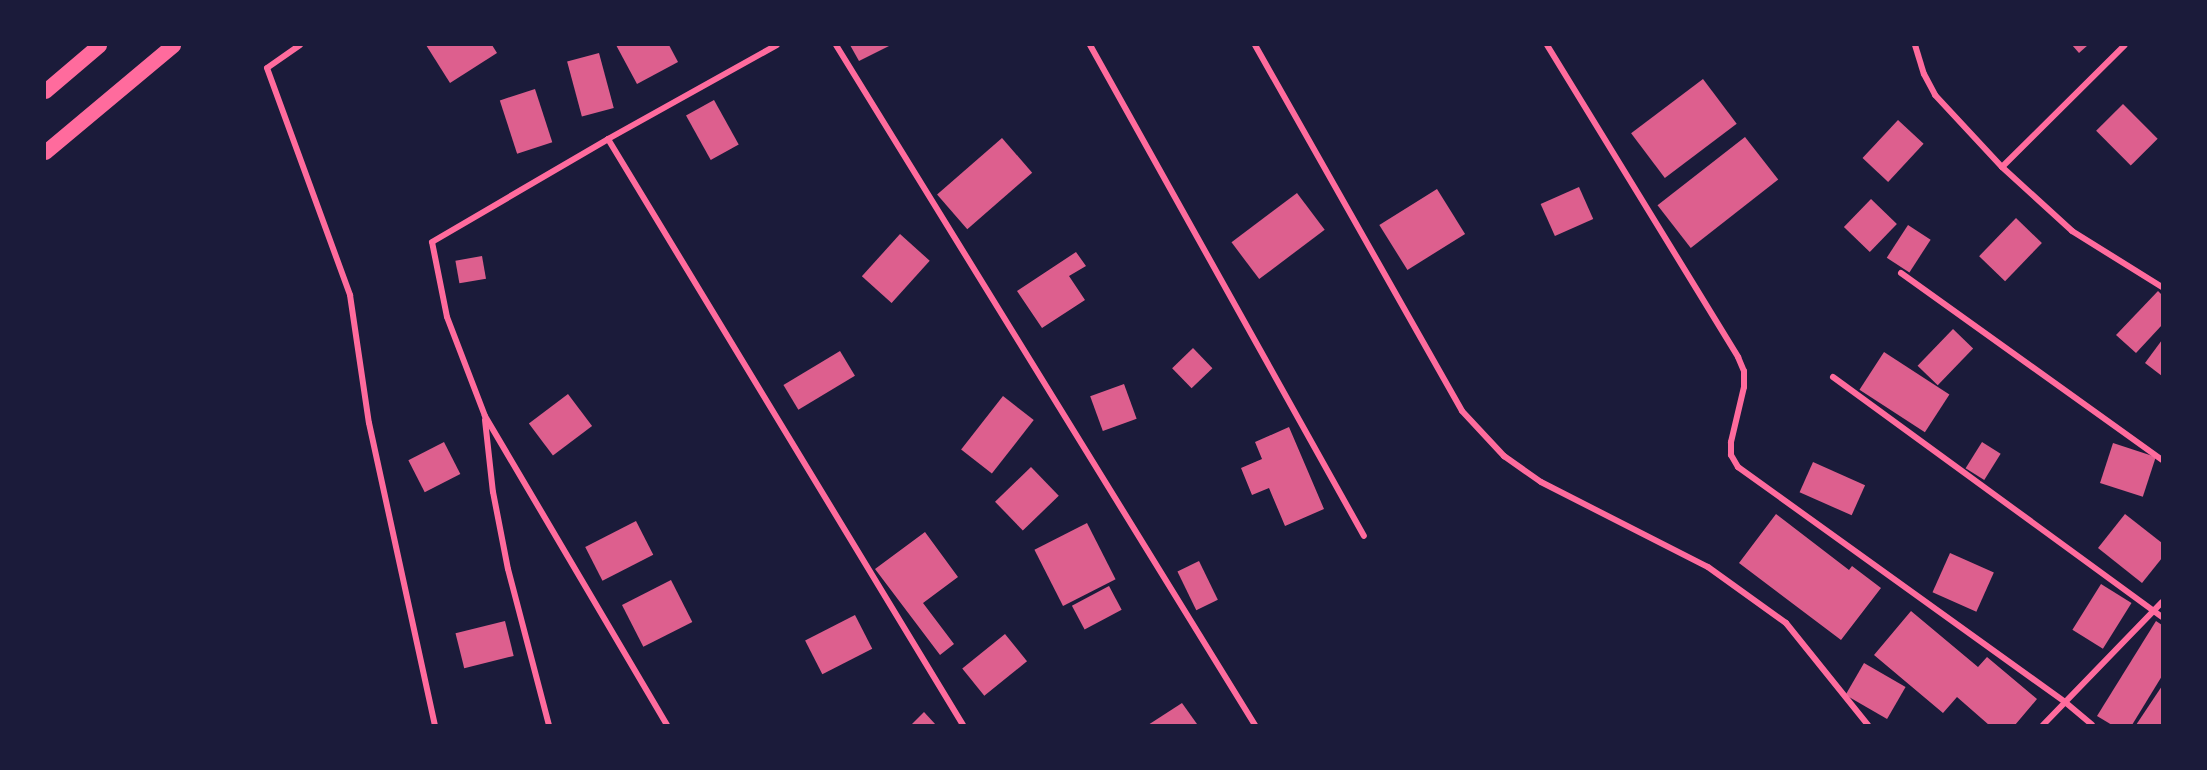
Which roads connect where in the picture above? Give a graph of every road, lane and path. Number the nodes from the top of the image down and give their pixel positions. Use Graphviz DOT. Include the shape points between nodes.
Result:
graph roads {
  1 [pos="99,45"];
  2 [pos="173,45"];
  3 [pos="300,45"];
  4 [pos="777,45"];
  5 [pos="836,45"];
  6 [pos="1090,45"];
  7 [pos="1255,45"];
  8 [pos="1547,45"];
  9 [pos="1915,45"];
  10 [pos="2125,45"];
  11 [pos="45,91"];
  12 [pos="608,139"];
  13 [pos="45,152"];
  14 [pos="2002,167"];
  15 [pos="1901,273"];
  16 [pos="2162,287"];
  17 [pos="1833,377"];
  18 [pos="485,416"];
  19 [pos="2162,460"];
  20 [pos="1364,536"];
  21 [pos="2162,602"];
  22 [pos="2152,612"];
  23 [pos="2162,617"];
  24 [pos="2065,702"];
  25 [pos="435,725"];
  26 [pos="549,725"];
  27 [pos="667,725"];
  28 [pos="963,725"];
  29 [pos="1255,725"];
  30 [pos="1868,725"];
  31 [pos="2043,725"];
  32 [pos="2092,725"];
  1 -- 11 [label="main road"];
  2 -- 13 [label="main road"];
  3 -- 25 [label="street" via="267,68 350,295 369,423"];
  4 -- 12 [label="street"];
  5 -- 29 [label="street"];
  6 -- 20 [label="street"];
  7 -- 30 [label="street" via="1462,411 1504,456 1541,482 1708,567 1786,623"];
  8 -- 24 [label="street" via="1738,357 1744,371 1744,387 1731,442 1731,455 1738,467"];
  9 -- 14 [label="street" via="1935,95"];
  10 -- 14 [label="street"];
  12 -- 18 [label="street" via="432,243 447,317"];
  12 -- 28 [label="street"];
  14 -- 16 [label="street" via="2072,231"];
  15 -- 19 [label="street"];
  17 -- 22 [label="street"];
  18 -- 26 [label="street" via="508,569"];
  18 -- 27 [label="street"];
  21 -- 22 [label="street"];
  22 -- 23 [label="street"];
  22 -- 24 [label="street"];
  24 -- 31 [label="street"];
  24 -- 32 [label="street"];
}
